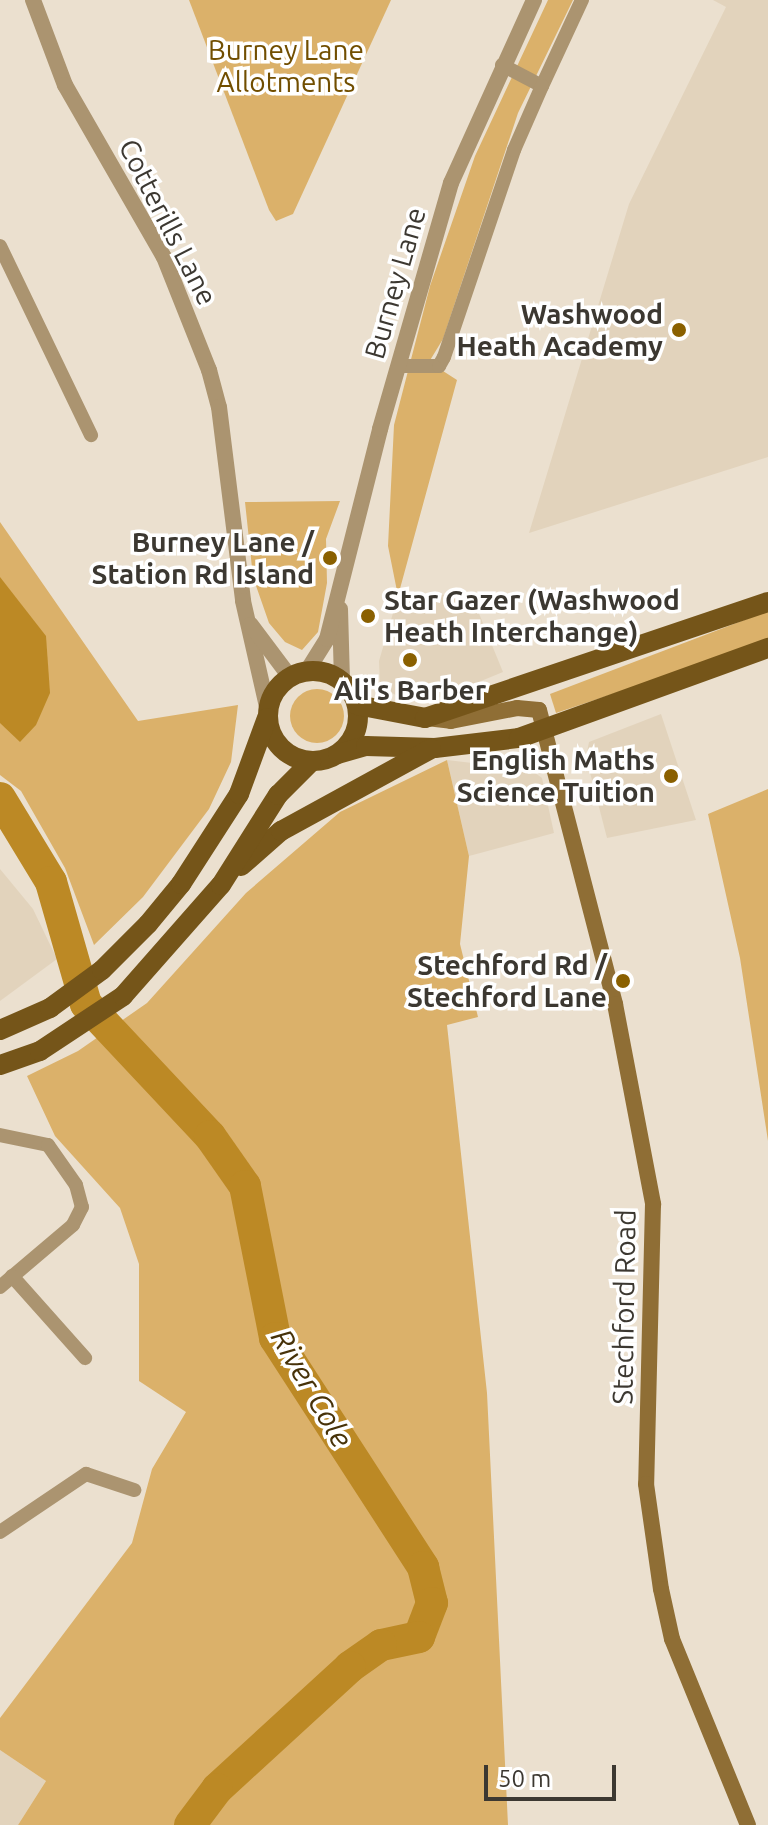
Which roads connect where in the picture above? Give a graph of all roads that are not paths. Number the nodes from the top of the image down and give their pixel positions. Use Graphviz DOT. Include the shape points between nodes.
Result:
graph roads {
  1 [pos="33,0"];
  2 [pos="534,0"];
  3 [pos="582,0"];
  4 [pos="502,65"];
  5 [pos="542,86"];
  6 [pos="0,246"];
  7 [pos="398,366"];
  8 [pos="91,435"];
  9 [pos="340,591"];
  10 [pos="768,602"];
  11 [pos="248,620"];
  12 [pos="768,648"];
  13 [pos="298,674"];
  14 [pos="342,681"];
  15 [pos="357,705"];
  16 [pos="268,714"];
  17 [pos="425,718"];
  18 [pos="544,730"];
  19 [pos="435,748"];
  20 [pos="338,754"];
  21 [pos="311,762"];
  22 [pos="221,885"];
  23 [pos="0,1030"];
  24 [pos="0,1065"];
  25 [pos="0,1135"];
  26 [pos="12,1276"];
  27 [pos="0,1287"];
  28 [pos="85,1358"];
  29 [pos="134,1490"];
  30 [pos="0,1532"];
  31 [pos="748,1825"];
  1 -- 11 [label="street, Cotterills Lane" via="65,85 164,257 209,370 219,407"];
  2 -- 4 [label="street, Burney Lane"];
  3 -- 5 [label="street"];
  4 -- 5 [label="street"];
  4 -- 7 [label="street, Burney Lane" via="451,183"];
  5 -- 7 [label="street" via="509,163 444,357 439,366"];
  6 -- 8 [label="street"];
  7 -- 9 [label="street, Burney Lane"];
  9 -- 13 [label="street, Burney Lane" via="327,639"];
  9 -- 14 [label="street, Burney Lane"];
  10 -- 17 [label="main road"];
  11 -- 13 [label="street, Cotterills Lane"];
  11 -- 16 [label="street, Cotterills Lane"];
  12 -- 18 [label="main road"];
  13 -- 14 [label="main road"];
  13 -- 16 [label="main road" via="271,698"];
  14 -- 15 [label="main road"];
  15 -- 17 [label="main road"];
  15 -- 20 [label="main road" via="353,738"];
  16 -- 21 [label="main road" via="279,747"];
  16 -- 23 [label="main road" via="239,794 164,904 102,970 50,1008"];
  17 -- 18 [label="main road" via="451,721 536,708"];
  18 -- 19 [label="main road" via="490,744"];
  18 -- 31 [label="main road, Stechford Road" via="615,1004 653,1204 646,1484 661,1589 672,1639"];
  19 -- 20 [label="main road" via="366,746"];
  19 -- 22 [label="main road" via="281,831"];
  20 -- 21 [label="main road"];
  21 -- 22 [label="main road" via="278,795"];
  22 -- 24 [label="main road" via="123,996 40,1051"];
  25 -- 26 [label="street" via="48,1145 76,1185 82,1207 73,1225"];
  26 -- 27 [label="street"];
  26 -- 28 [label="street"];
  29 -- 30 [label="street" via="86,1474"];
}
